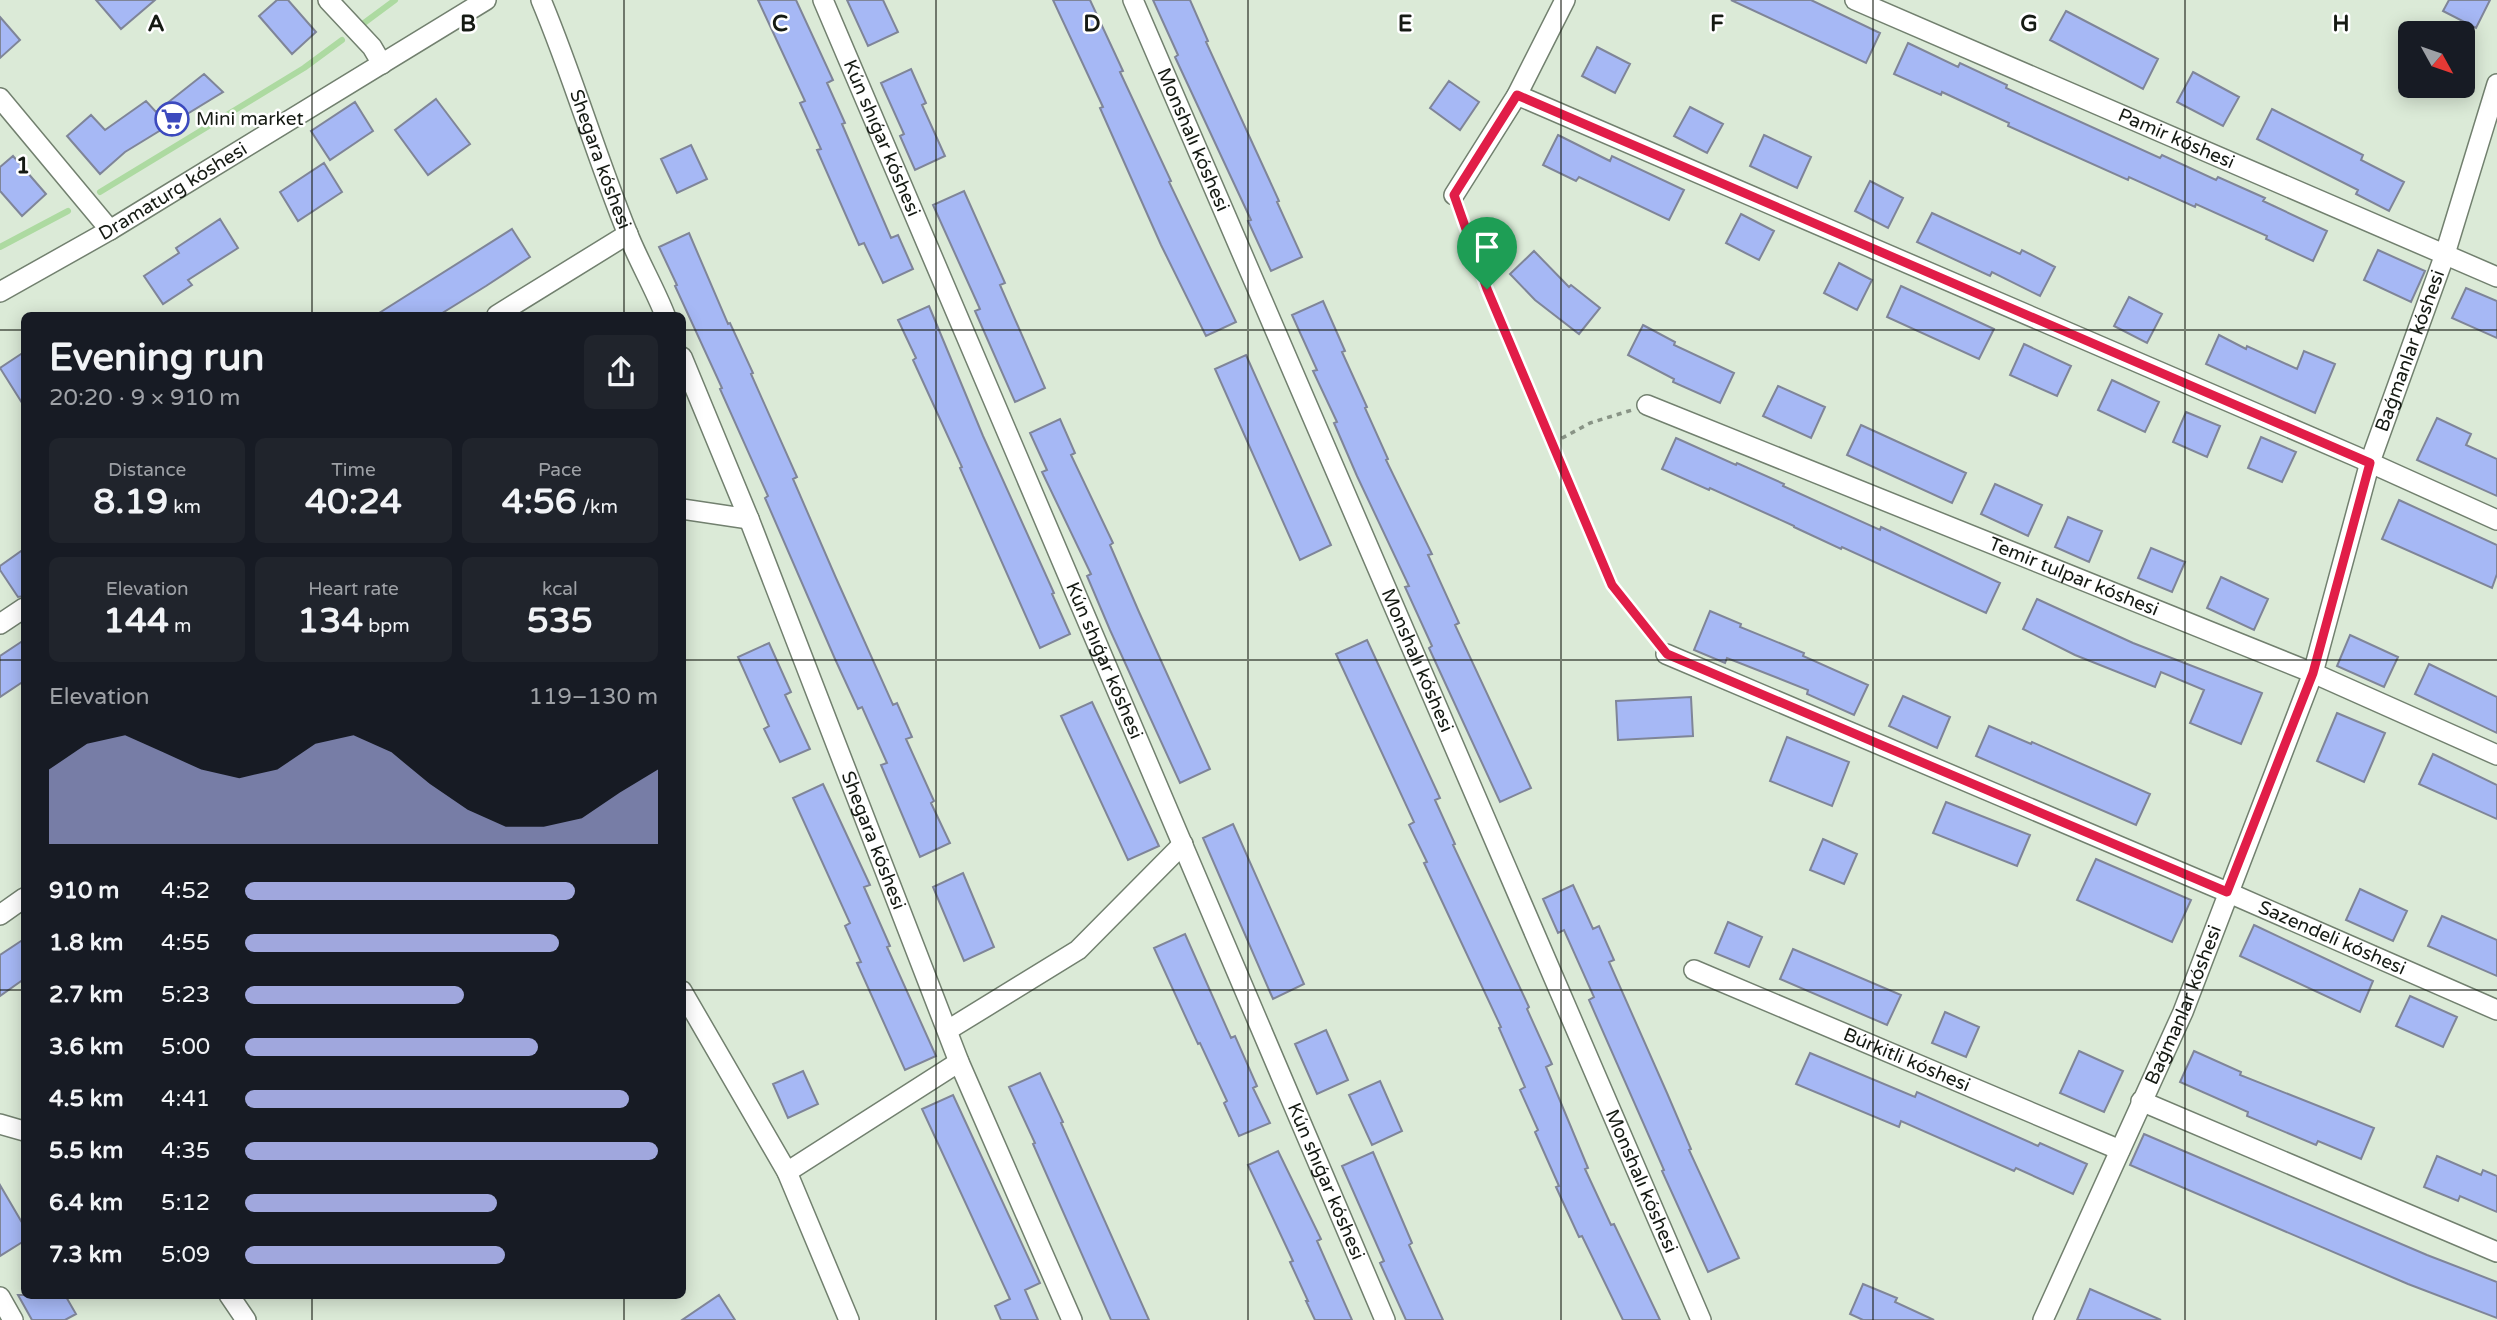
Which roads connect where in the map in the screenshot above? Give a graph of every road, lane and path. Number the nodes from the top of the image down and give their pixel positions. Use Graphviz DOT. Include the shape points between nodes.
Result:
graph roads {
  1 [pos="328,0"];
  2 [pos="485,0"];
  3 [pos="541,0"];
  4 [pos="823,0"];
  5 [pos="1133,0"];
  6 [pos="1566,0"];
  7 [pos="1855,0"];
  8 [pos="382,64"];
  9 [pos="2497,84"];
  10 [pos="1517,95"];
  11 [pos="0,97"];
  12 [pos="1454,195"];
  13 [pos="110,230"];
  14 [pos="628,234"];
  15 [pos="2445,254"];
  16 [pos="2497,277"];
  17 [pos="0,292"];
  18 [pos="502,312"];
  19 [pos="665,312"];
  20 [pos="686,367"];
  21 [pos="1647,405"];
  22 [pos="1552,443"];
  23 [pos="2370,463"];
  24 [pos="686,510"];
  25 [pos="749,519"];
  26 [pos="2497,520"];
  27 [pos="21,610"];
  28 [pos="0,624"];
  29 [pos="1667,654"];
  30 [pos="2313,673"];
  31 [pos="2497,755"];
  32 [pos="1183,844"];
  33 [pos="2227,892"];
  34 [pos="21,900"];
  35 [pos="0,915"];
  36 [pos="1694,970"];
  37 [pos="686,998"];
  38 [pos="2497,1010"];
  39 [pos="948,1030"];
  40 [pos="959,1062"];
  41 [pos="2141,1101"];
  42 [pos="0,1124"];
  43 [pos="21,1130"];
  44 [pos="2120,1150"];
  45 [pos="788,1172"];
  46 [pos="2497,1252"];
  47 [pos="0,1297"];
  48 [pos="232,1299"];
  49 [pos="13,1320"];
  50 [pos="246,1320"];
  51 [pos="849,1320"];
  52 [pos="1072,1320"];
  53 [pos="1385,1320"];
  54 [pos="1701,1320"];
  55 [pos="2043,1320"];
  1 -- 8 [label="street"];
  2 -- 8 [label="street, Dramaturg kóshesi"];
  3 -- 14 [label="street, Shegara kóshesi"];
  4 -- 32 [label="street, Kún shıǵar kóshesi"];
  5 -- 54 [label="street, Monshalı kóshesi"];
  6 -- 10 [label="street"];
  7 -- 15 [label="street, Pamir kóshesi"];
  8 -- 13 [label="street, Dramaturg kóshesi"];
  9 -- 15 [label="street, Baǵmanlar kóshesi"];
  10 -- 12 [label="street"];
  10 -- 23 [label="street"];
  11 -- 13 [label="street"];
  12 -- 22 [label="path" via="1487,289"];
  13 -- 17 [label="street, Dramaturg kóshesi"];
  14 -- 18 [label="street"];
  14 -- 19 [label="street, Shegara kóshesi"];
  15 -- 16 [label="street, Pamir kóshesi"];
  15 -- 23 [label="street, Baǵmanlar kóshesi"];
  20 -- 25 [label="street, Shegara kóshesi"];
  21 -- 22 [label="path" via="1590,423"];
  21 -- 30 [label="street, Temir tulpar kóshesi"];
  22 -- 29 [label="path" via="1612,585"];
  23 -- 26 [label="street"];
  23 -- 30 [label="street, Baǵmanlar kóshesi"];
  24 -- 25 [label="street"];
  25 -- 39 [label="street, Shegara kóshesi"];
  27 -- 28 [label="street"];
  29 -- 33 [label="street, Sazendeli kóshesi"];
  30 -- 31 [label="street, Temir tulpar kóshesi"];
  30 -- 33 [label="street, Baǵmanlar kóshesi"];
  32 -- 39 [label="street" via="1078,950"];
  32 -- 53 [label="street, Kún shıǵar kóshesi"];
  33 -- 38 [label="street, Sazendeli kóshesi"];
  33 -- 41 [label="street, Baǵmanlar kóshesi" via="2183,1012"];
  34 -- 35 [label="street"];
  36 -- 44 [label="street, Búrkitli kóshesi"];
  37 -- 45 [label="street"];
  39 -- 40 [label="street, Shegara kóshesi"];
  40 -- 45 [label="street"];
  40 -- 52 [label="street, Shegara kóshesi"];
  41 -- 44 [label="street, Baǵmanlar kóshesi"];
  41 -- 46 [label="street"];
  42 -- 43 [label="street"];
  44 -- 55 [label="street, Baǵmanlar kóshesi"];
  45 -- 51 [label="street"];
  47 -- 49 [label="street"];
  48 -- 50 [label="street"];
}
